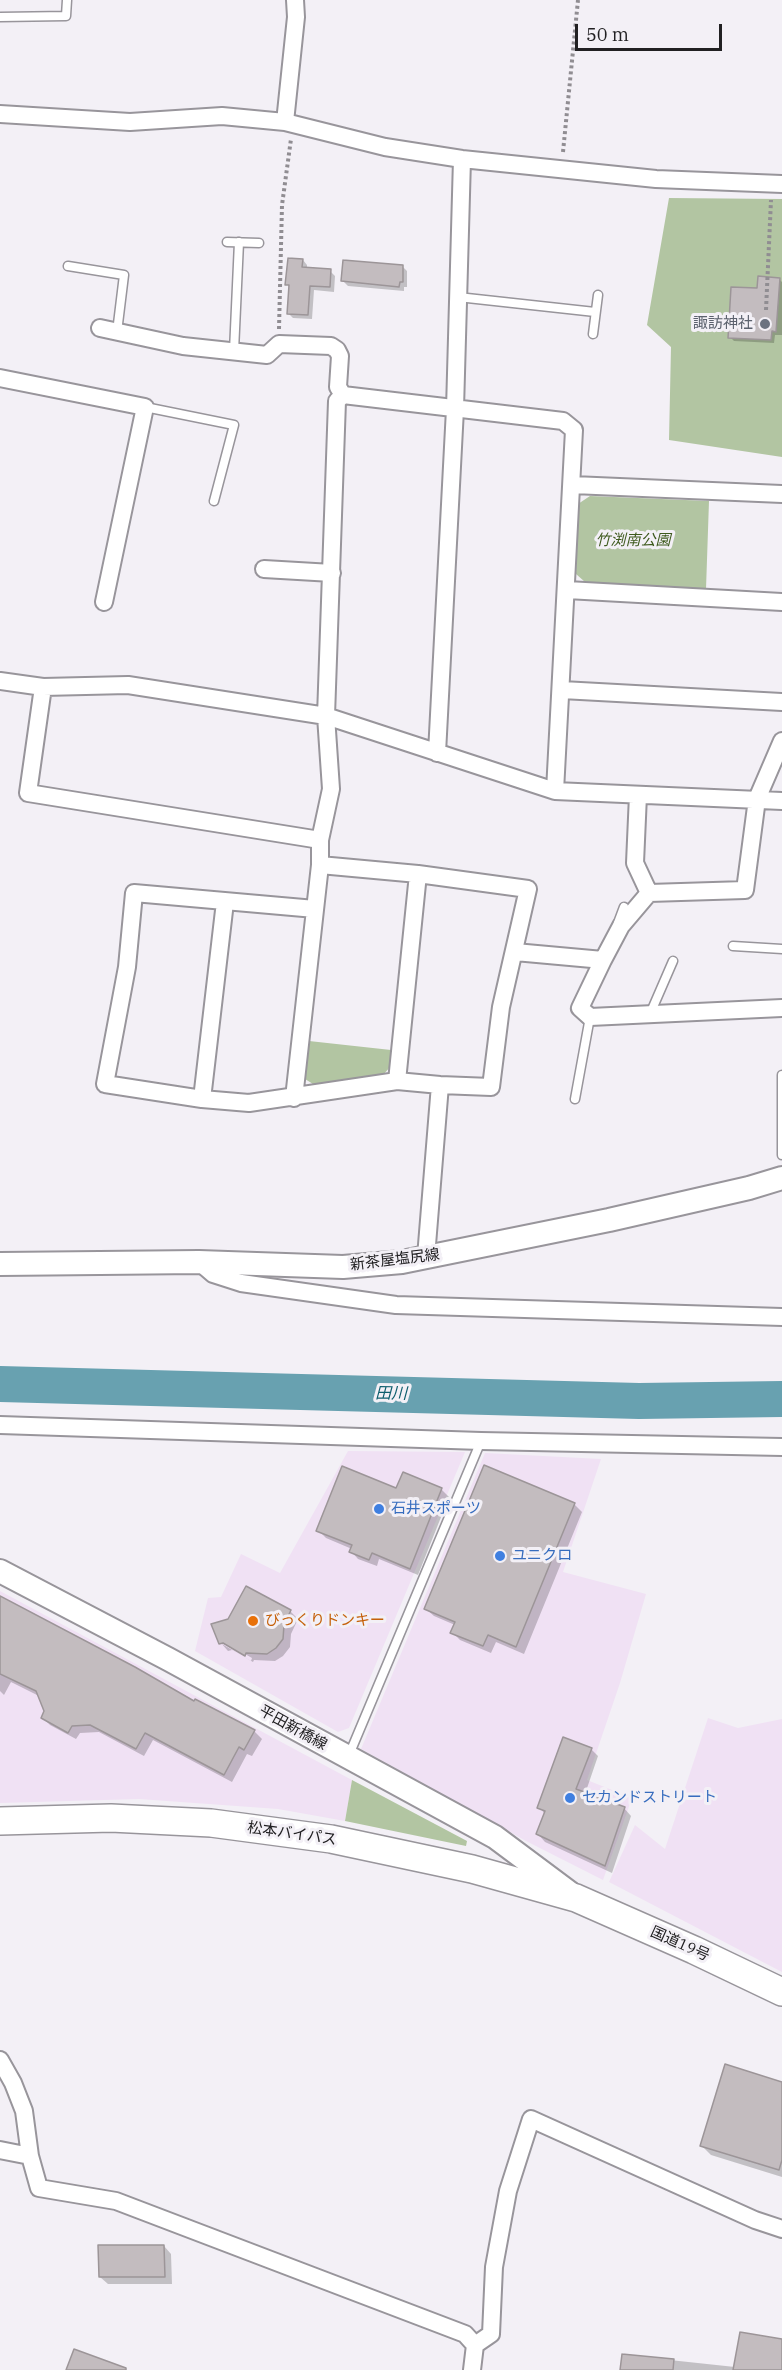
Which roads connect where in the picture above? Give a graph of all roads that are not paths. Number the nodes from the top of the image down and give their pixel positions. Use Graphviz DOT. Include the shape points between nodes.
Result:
graph roads {
  1 [pos="67,0"];
  2 [pos="295,0"];
  3 [pos="0,17"];
  4 [pos="0,114"];
  5 [pos="289,123"];
  6 [pos="462,159"];
  7 [pos="777,184"];
  8 [pos="227,242"];
  9 [pos="239,242"];
  10 [pos="259,243"];
  11 [pos="68,266"];
  12 [pos="598,295"];
  13 [pos="458,297"];
  14 [pos="595,312"];
  15 [pos="100,328"];
  16 [pos="117,332"];
  17 [pos="592,334"];
  18 [pos="234,351"];
  19 [pos="0,378"];
  20 [pos="343,395"];
  21 [pos="145,407"];
  22 [pos="455,409"];
  23 [pos="573,485"];
  24 [pos="782,494"];
  25 [pos="214,501"];
  26 [pos="264,568"];
  27 [pos="332,573"];
  28 [pos="567,590"];
  29 [pos="105,602"];
  30 [pos="782,602"];
  31 [pos="0,681"];
  32 [pos="43,687"];
  33 [pos="562,690"];
  34 [pos="782,702"];
  35 [pos="326,716"];
  36 [pos="782,741"];
  37 [pos="437,753"];
  38 [pos="555,791"];
  39 [pos="638,795"];
  40 [pos="757,799"];
  41 [pos="782,801"];
  42 [pos="320,840"];
  43 [pos="320,865"];
  44 [pos="418,874"];
  45 [pos="649,893"];
  46 [pos="225,902"];
  47 [pos="624,906"];
  48 [pos="315,909"];
  49 [pos="614,940"];
  50 [pos="733,945"];
  51 [pos="782,949"];
  52 [pos="515,952"];
  53 [pos="603,960"];
  54 [pos="673,961"];
  55 [pos="782,1008"];
  56 [pos="650,1014"];
  57 [pos="590,1017"];
  58 [pos="782,1075"];
  59 [pos="397,1081"];
  60 [pos="440,1085"];
  61 [pos="294,1098"];
  62 [pos="202,1099"];
  63 [pos="575,1099"];
  64 [pos="782,1155"];
  65 [pos="782,1178"];
  66 [pos="426,1257"];
  67 [pos="199,1262"];
  68 [pos="0,1264"];
  69 [pos="782,1317"];
  70 [pos="0,1425"];
  71 [pos="481,1441"];
  72 [pos="782,1447"];
  73 [pos="0,1571"];
  74 [pos="348,1758"];
  75 [pos="0,1821"];
  76 [pos="576,1898"];
  77 [pos="782,1992"];
  78 [pos="0,2060"];
  79 [pos="0,2150"];
  80 [pos="30,2156"];
  81 [pos="782,2229"];
  82 [pos="475,2345"];
  83 [pos="472,2370"];
  1 -- 3 [label="lane" via="66,16"];
  2 -- 5 [label="street"];
  4 -- 5 [label="street" via="130,122 222,116"];
  5 -- 6 [label="street" via="385,147"];
  6 -- 7 [label="street" via="656,179"];
  6 -- 13 [label="street"];
  8 -- 9 [label="lane"];
  9 -- 10 [label="lane"];
  9 -- 18 [label="lane"];
  11 -- 16 [label="lane" via="124,275"];
  12 -- 14 [label="lane"];
  13 -- 14 [label="lane"];
  13 -- 22 [label="street"];
  14 -- 17 [label="lane"];
  15 -- 16 [label="street"];
  16 -- 18 [label="street" via="183,346"];
  18 -- 20 [label="street" via="267,355 279,344 331,346 340,356 338,387"];
  19 -- 21 [label="street"];
  20 -- 22 [label="street"];
  20 -- 27 [label="street" via="337,401"];
  21 -- 25 [label="lane" via="234,425"];
  21 -- 29 [label="street"];
  22 -- 23 [label="street" via="562,421 574,430"];
  22 -- 37 [label="street"];
  23 -- 24 [label="street"];
  23 -- 28 [label="street"];
  26 -- 27 [label="street"];
  27 -- 35 [label="street"];
  28 -- 30 [label="street"];
  28 -- 33 [label="street"];
  31 -- 32 [label="street"];
  32 -- 35 [label="street" via="128,685"];
  32 -- 42 [label="street" via="28,793"];
  33 -- 34 [label="street"];
  33 -- 38 [label="street"];
  35 -- 37 [label="street"];
  35 -- 42 [label="street" via="331,789"];
  36 -- 40 [label="street"];
  37 -- 38 [label="street"];
  38 -- 39 [label="street"];
  39 -- 40 [label="street"];
  39 -- 45 [label="street" via="635,863"];
  40 -- 41 [label="street"];
  40 -- 45 [label="street" via="745,890"];
  42 -- 43 [label="street"];
  43 -- 44 [label="street"];
  43 -- 48 [label="street"];
  44 -- 52 [label="street" via="528,890"];
  44 -- 59 [label="street"];
  45 -- 49 [label="street"];
  46 -- 48 [label="street"];
  46 -- 62 [label="street"];
  46 -- 62 [label="street" via="134,894 128,967 105,1083"];
  47 -- 49 [label="lane"];
  48 -- 61 [label="street"];
  49 -- 53 [label="street"];
  50 -- 51 [label="lane"];
  52 -- 53 [label="street"];
  52 -- 60 [label="street" via="501,1007 491,1087"];
  53 -- 57 [label="street" via="580,1008"];
  54 -- 56 [label="lane"];
  55 -- 56 [label="street"];
  56 -- 57 [label="street"];
  57 -- 63 [label="lane"];
  58 -- 64 [label="lane"];
  59 -- 60 [label="street"];
  59 -- 61 [label="street"];
  60 -- 66 [label="street"];
  61 -- 62 [label="street" via="249,1103"];
  65 -- 66 [label="main road, 新茶屋塩尻線" via="621,1217"];
  66 -- 67 [label="main road, 新茶屋塩尻線" via="343,1267"];
  67 -- 68 [label="main road, 新茶屋塩尻線"];
  67 -- 69 [label="street" via="213,1274 241,1283 396,1305"];
  70 -- 71 [label="street"];
  71 -- 72 [label="street"];
  71 -- 74 [label="lane"];
  73 -- 74 [label="main road, 平田新橋線"];
  74 -- 76 [label="main road, 平田新橋線" via="495,1837"];
  75 -- 76 [label="highway, 松本バイパス" via="111,1818 200,1822 320,1837 472,1869"];
  76 -- 77 [label="highway, 国道19号"];
  78 -- 80 [label="street" via="24,2111"];
  79 -- 80 [label="street"];
  80 -- 82 [label="street" via="39,2188 116,2201 465,2334"];
  81 -- 82 [label="street" via="531,2119 507,2191 494,2267 491,2334"];
  82 -- 83 [label="street"];
}
